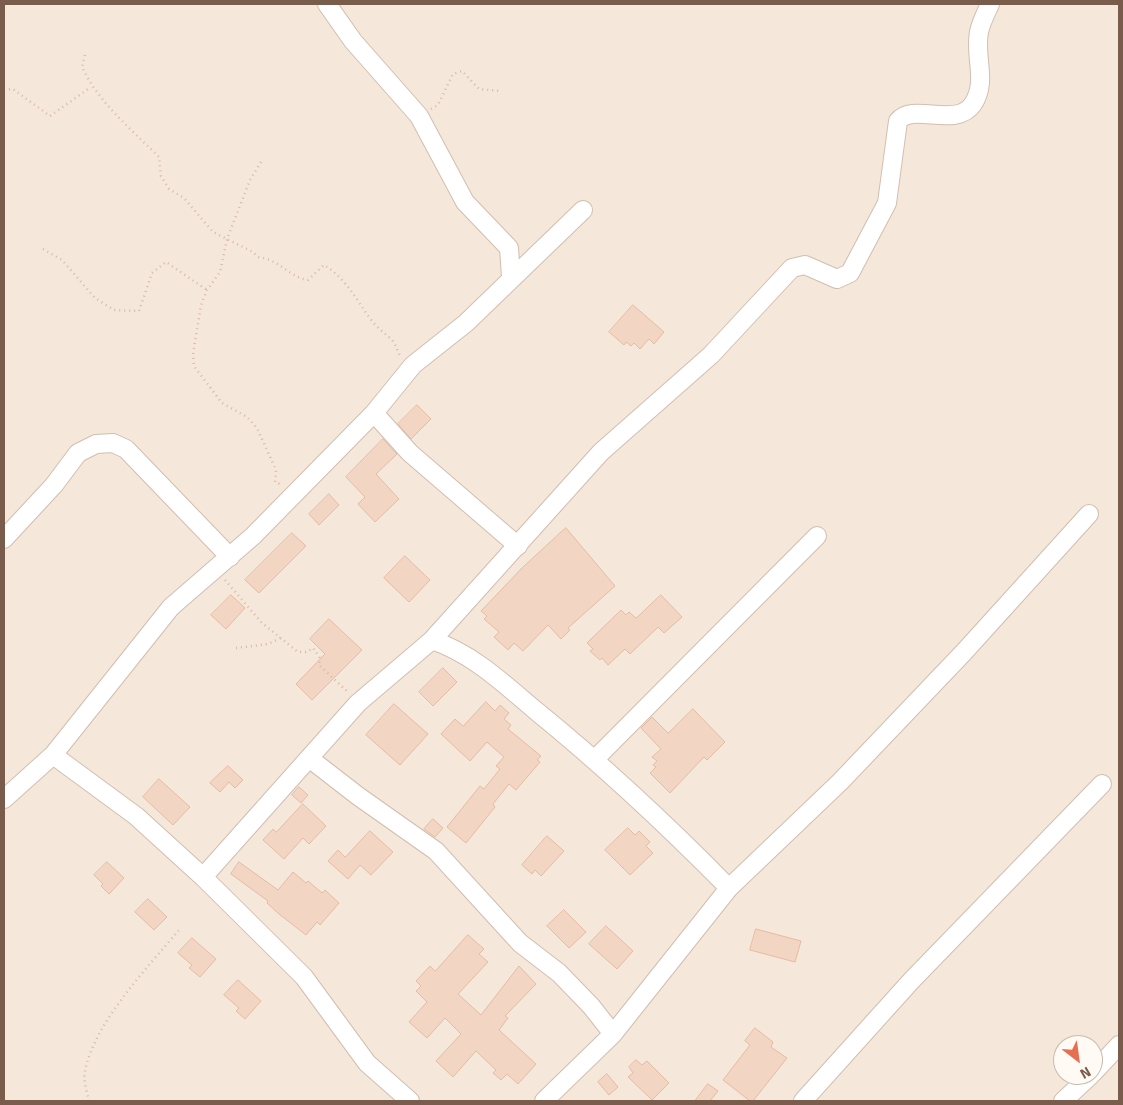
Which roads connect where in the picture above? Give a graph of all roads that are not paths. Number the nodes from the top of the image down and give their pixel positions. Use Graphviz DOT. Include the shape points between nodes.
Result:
graph roads {
  1 [pos="327,4"];
  2 [pos="990,4"];
  3 [pos="583,210"];
  4 [pos="511,277"];
  5 [pos="374,413"];
  6 [pos="1089,514"];
  7 [pos="817,536"];
  8 [pos="4,539"];
  9 [pos="518,546"];
  10 [pos="230,557"];
  11 [pos="432,640"];
  12 [pos="53,755"];
  13 [pos="309,758"];
  14 [pos="595,759"];
  15 [pos="1102,784"];
  16 [pos="4,799"];
  17 [pos="203,877"];
  18 [pos="729,888"];
  19 [pos="613,1034"];
  20 [pos="1119,1045"];
  21 [pos="1103,1062"];
  22 [pos="1080,1085"];
  23 [pos="410,1101"];
  24 [pos="544,1101"];
  25 [pos="803,1101"];
  26 [pos="1062,1101"];
  1 -- 4 [label="street" via="353,41 419,116 465,202 509,248"];
  2 -- 9 [label="street" via="978,34 982,81 978,96 972,106 954,115 907,114 898,121 887,203 850,273 837,279 804,265 792,268 711,355 601,452"];
  3 -- 4 [label="street"];
  4 -- 5 [label="street" via="466,323 412,365"];
  5 -- 9 [label="street" via="410,454"];
  5 -- 10 [label="street"];
  6 -- 18 [label="street" via="840,782"];
  7 -- 14 [label="street"];
  8 -- 10 [label="street" via="54,485 78,453 96,444 113,444 126,449"];
  9 -- 11 [label="street"];
  10 -- 12 [label="street" via="170,607"];
  11 -- 13 [label="street" via="358,703"];
  11 -- 14 [label="street" via="477,662"];
  12 -- 16 [label="street"];
  12 -- 17 [label="street" via="136,816"];
  13 -- 17 [label="street"];
  13 -- 19 [label="street" via="436,851 520,943 559,974"];
  14 -- 18 [label="street" via="656,814"];
  15 -- 25 [label="street" via="911,980"];
  17 -- 23 [label="street" via="304,977 367,1063"];
  18 -- 19 [label="street"];
  19 -- 24 [label="street"];
  20 -- 21 [label="street"];
  22 -- 26 [label="street"];
}
